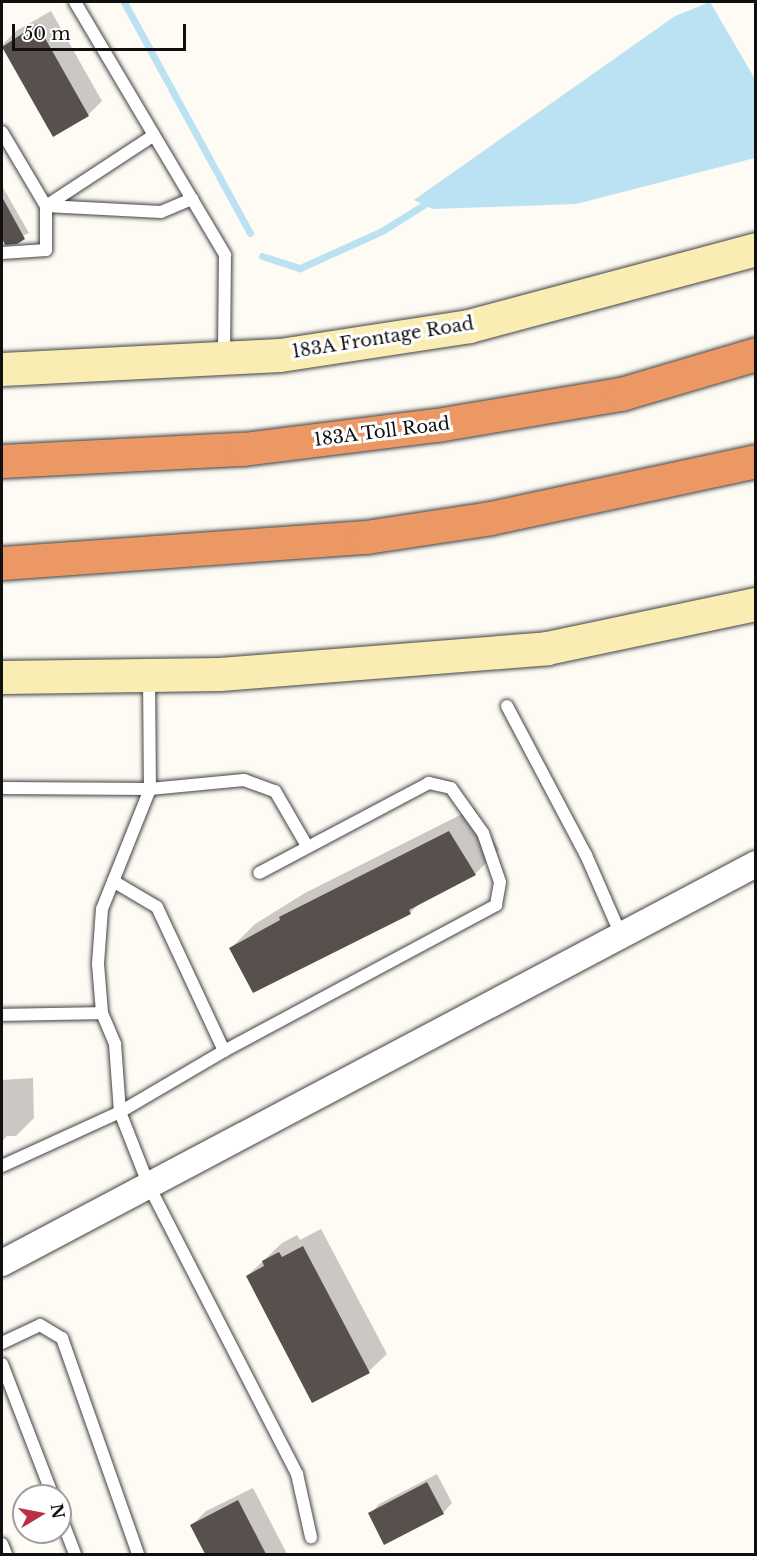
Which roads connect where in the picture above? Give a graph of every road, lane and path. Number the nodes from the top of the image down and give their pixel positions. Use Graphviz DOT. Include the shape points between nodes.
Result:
graph roads {
  1 [pos="75,2"];
  2 [pos="2,132"];
  3 [pos="154,135"];
  4 [pos="192,199"];
  5 [pos="46,206"];
  6 [pos="756,249"];
  7 [pos="2,253"];
  8 [pos="756,354"];
  9 [pos="224,358"];
  10 [pos="2,369"];
  11 [pos="2,461"];
  12 [pos="756,461"];
  13 [pos="2,564"];
  14 [pos="756,604"];
  15 [pos="149,675"];
  16 [pos="2,677"];
  17 [pos="507,706"];
  18 [pos="2,788"];
  19 [pos="150,789"];
  20 [pos="307,846"];
  21 [pos="756,864"];
  22 [pos="259,873"];
  23 [pos="113,881"];
  24 [pos="620,933"];
  25 [pos="102,1013"];
  26 [pos="2,1015"];
  27 [pos="224,1050"];
  28 [pos="120,1112"];
  29 [pos="2,1166"];
  30 [pos="149,1185"];
  31 [pos="2,1263"];
  32 [pos="2,1343"];
  33 [pos="2,1364"];
  34 [pos="48,1484"];
  35 [pos="311,1538"];
  36 [pos="2,1544"];
  37 [pos="6,1554"];
  38 [pos="138,1554"];
  1 -- 3 [label="lane"];
  2 -- 5 [label="lane"];
  3 -- 4 [label="lane"];
  3 -- 5 [label="lane"];
  4 -- 5 [label="lane" via="161,212"];
  4 -- 9 [label="lane" via="225,255"];
  5 -- 7 [label="lane" via="46,250"];
  6 -- 9 [label="main road, 183A Frontage Road" via="469,326 280,355"];
  8 -- 11 [label="highway, 183A Toll Road" via="621,394 437,425 243,449"];
  9 -- 10 [label="main road, 183A Frontage Road"];
  12 -- 13 [label="highway" via="491,518 366,537"];
  14 -- 15 [label="main road" via="548,648 220,674"];
  15 -- 16 [label="main road"];
  15 -- 19 [label="lane"];
  17 -- 24 [label="lane" via="586,855"];
  18 -- 19 [label="lane"];
  19 -- 20 [label="lane" via="244,780 275,791"];
  19 -- 23 [label="lane"];
  20 -- 22 [label="lane"];
  20 -- 27 [label="lane" via="429,783 451,788 483,833 500,882 496,905"];
  21 -- 24 [label="street"];
  23 -- 25 [label="lane" via="102,909 98,964"];
  23 -- 27 [label="lane" via="157,907"];
  24 -- 30 [label="street"];
  25 -- 26 [label="lane"];
  25 -- 28 [label="lane" via="115,1044"];
  27 -- 28 [label="lane"];
  28 -- 29 [label="lane"];
  28 -- 30 [label="lane"];
  30 -- 31 [label="street"];
  30 -- 35 [label="lane" via="297,1474"];
  32 -- 38 [label="lane" via="40,1325 62,1338"];
  33 -- 34 [label="lane"];
  36 -- 37 [label="lane"];
}
